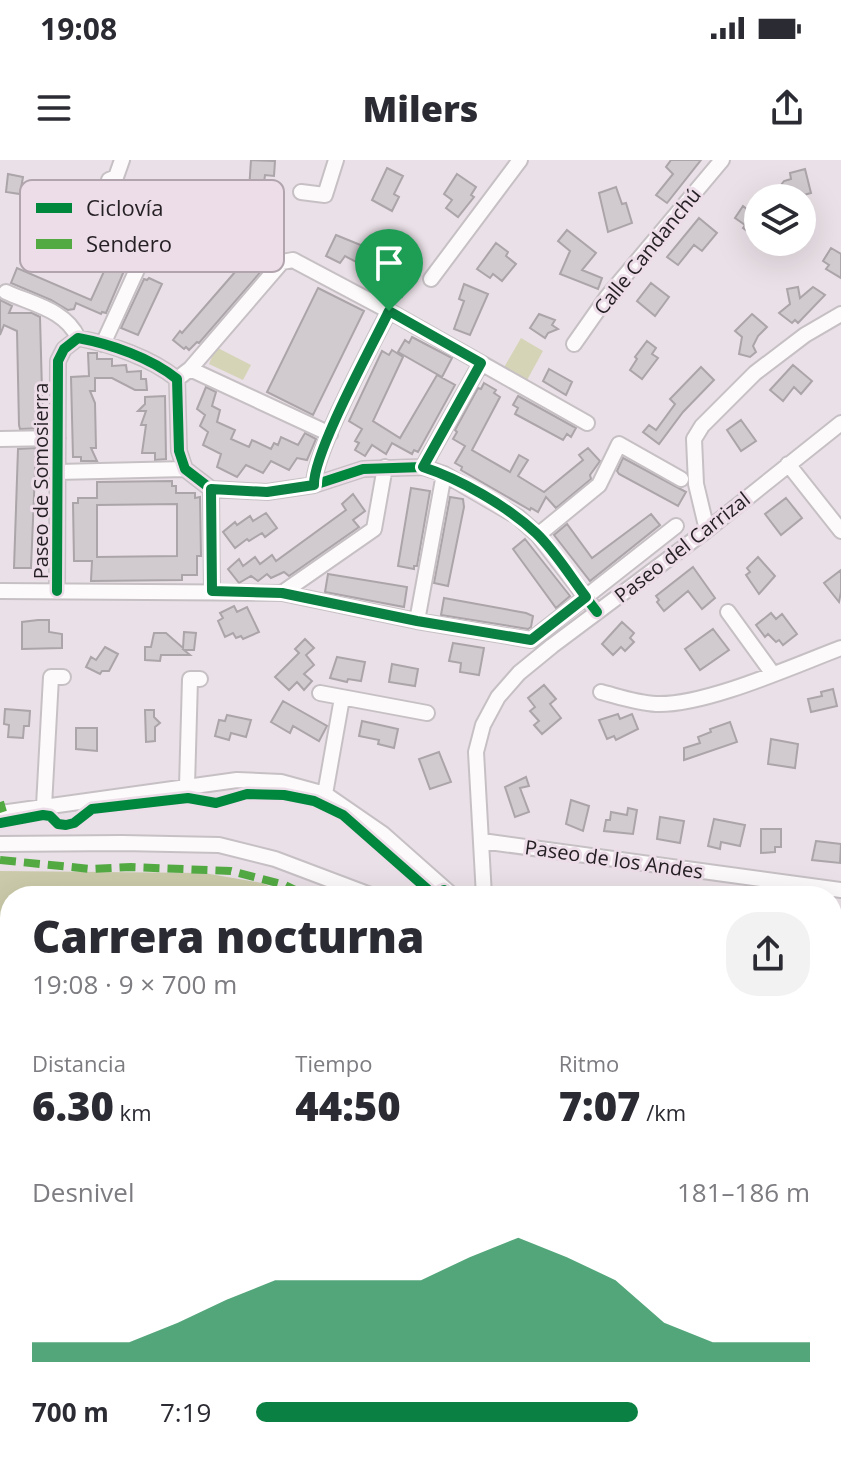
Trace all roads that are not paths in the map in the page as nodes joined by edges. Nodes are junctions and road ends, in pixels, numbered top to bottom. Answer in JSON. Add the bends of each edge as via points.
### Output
{"nodes":[{"id":1,"x":122,"y":160,"type":"edge"},
{"id":2,"x":336,"y":160,"type":"edge"},
{"id":3,"x":520,"y":160,"type":"edge"},
{"id":4,"x":722,"y":160,"type":"edge"},
{"id":5,"x":109,"y":180,"type":"dead end"},
{"id":6,"x":301,"y":192,"type":"dead end"},
{"id":7,"x":284,"y":262,"type":"edge"},
{"id":8,"x":136,"y":272,"type":"edge"},
{"id":9,"x":273,"y":272,"type":"edge"},
{"id":10,"x":431,"y":279,"type":"dead end"},
{"id":11,"x":6,"y":292,"type":"dead end"},
{"id":12,"x":389,"y":311,"type":"junction"},
{"id":13,"x":841,"y":314,"type":"edge"},
{"id":14,"x":78,"y":338,"type":"junction"},
{"id":15,"x":103,"y":344,"type":"junction"},
{"id":16,"x":574,"y":344,"type":"dead end"},
{"id":17,"x":481,"y":363,"type":"junction"},
{"id":18,"x":190,"y":369,"type":"junction"},
{"id":19,"x":177,"y":379,"type":"junction"},
{"id":20,"x":587,"y":423,"type":"dead end"},
{"id":21,"x":841,"y":423,"type":"edge"},
{"id":22,"x":330,"y":434,"type":"junction"},
{"id":23,"x":58,"y":438,"type":"junction"},
{"id":24,"x":0,"y":439,"type":"edge"},
{"id":25,"x":788,"y":464,"type":"junction"},
{"id":26,"x":385,"y":467,"type":"junction"},
{"id":27,"x":423,"y":467,"type":"junction"},
{"id":28,"x":185,"y":469,"type":"junction"},
{"id":29,"x":57,"y":472,"type":"junction"},
{"id":30,"x":444,"y":474,"type":"junction"},
{"id":31,"x":681,"y":479,"type":"dead end"},
{"id":32,"x":314,"y":485,"type":"junction"},
{"id":33,"x":211,"y":489,"type":"junction"},
{"id":34,"x":676,"y":526,"type":"dead end"},
{"id":35,"x":707,"y":530,"type":"junction"},
{"id":36,"x":841,"y":531,"type":"edge"},
{"id":37,"x":538,"y":535,"type":"junction"},
{"id":38,"x":0,"y":591,"type":"edge"},
{"id":39,"x":57,"y":591,"type":"junction"},
{"id":40,"x":212,"y":591,"type":"junction"},
{"id":41,"x":282,"y":593,"type":"junction"},
{"id":42,"x":586,"y":597,"type":"junction"},
{"id":43,"x":597,"y":612,"type":"junction"},
{"id":44,"x":728,"y":612,"type":"dead end"},
{"id":45,"x":417,"y":621,"type":"junction"},
{"id":46,"x":841,"y":648,"type":"edge"},
{"id":47,"x":773,"y":674,"type":"junction"},
{"id":48,"x":63,"y":677,"type":"dead end"},
{"id":49,"x":200,"y":679,"type":"dead end"},
{"id":50,"x":601,"y":692,"type":"dead end"},
{"id":51,"x":320,"y":693,"type":"dead end"},
{"id":52,"x":342,"y":698,"type":"junction"},
{"id":53,"x":427,"y":713,"type":"dead end"},
{"id":54,"x":187,"y":786,"type":"junction"},
{"id":55,"x":325,"y":794,"type":"junction"},
{"id":56,"x":44,"y":806,"type":"junction"},
{"id":57,"x":0,"y":813,"type":"edge"},
{"id":58,"x":482,"y":841,"type":"junction"},
{"id":59,"x":0,"y":844,"type":"edge"},
{"id":60,"x":347,"y":886,"type":"edge"},
{"id":61,"x":442,"y":886,"type":"edge"},
{"id":62,"x":484,"y":886,"type":"edge"},
{"id":63,"x":812,"y":886,"type":"edge"}],
"edges":[{"from":1,"to":5,"type":"street","via":[[116,177]]},
{"from":2,"to":6,"type":"street","via":[[325,195]]},
{"from":3,"to":10,"type":"street"},
{"from":4,"to":16,"type":"street","name":"Calle Candanchú"},
{"from":7,"to":12,"type":"street","via":[[293,260]]},
{"from":8,"to":15,"type":"street"},
{"from":9,"to":18,"type":"street"},
{"from":11,"to":14,"type":"street","via":[[63,317]]},
{"from":12,"to":17,"type":"street"},
{"from":12,"to":22,"type":"street"},
{"from":13,"to":35,"type":"street","via":[[755,373],[702,426],[693,456]]},
{"from":14,"to":15,"type":"street"},
{"from":14,"to":23,"type":"street","name":"Paseo de Somosierra","via":[[58,361]]},
{"from":15,"to":19,"type":"street"},
{"from":17,"to":20,"type":"street"},
{"from":17,"to":27,"type":"street"},
{"from":18,"to":19,"type":"street"},
{"from":18,"to":22,"type":"street"},
{"from":19,"to":28,"type":"street","via":[[179,451]]},
{"from":21,"to":25,"type":"street","name":"Paseo del Carrizal"},
{"from":22,"to":32,"type":"street"},
{"from":23,"to":24,"type":"street"},
{"from":23,"to":29,"type":"street","name":"Paseo de Somosierra"},
{"from":25,"to":35,"type":"street","name":"Paseo del Carrizal"},
{"from":25,"to":36,"type":"street"},
{"from":26,"to":27,"type":"street"},
{"from":26,"to":32,"type":"street"},
{"from":26,"to":41,"type":"street","via":[[374,529]]},
{"from":27,"to":30,"type":"street"},
{"from":28,"to":29,"type":"street"},
{"from":28,"to":33,"type":"street"},
{"from":29,"to":39,"type":"street","name":"Paseo de Somosierra"},
{"from":30,"to":37,"type":"street","via":[[518,517]]},
{"from":30,"to":45,"type":"street"},
{"from":31,"to":37,"type":"street","via":[[619,444],[599,485]]},
{"from":32,"to":33,"type":"street","via":[[267,492]]},
{"from":33,"to":40,"type":"street"},
{"from":34,"to":42,"type":"street"},
{"from":35,"to":43,"type":"street","name":"Paseo del Carrizal"},
{"from":37,"to":42,"type":"street"},
{"from":38,"to":39,"type":"street"},
{"from":39,"to":40,"type":"street"},
{"from":40,"to":41,"type":"street"},
{"from":41,"to":45,"type":"street"},
{"from":42,"to":43,"type":"street"},
{"from":42,"to":45,"type":"street","via":[[531,640]]},
{"from":43,"to":58,"type":"street","name":"Paseo del Carrizal","via":[[519,673],[483,725],[476,752]]},
{"from":44,"to":47,"type":"street"},
{"from":46,"to":47,"type":"street"},
{"from":47,"to":50,"type":"street","via":[[676,703],[638,702]]},
{"from":48,"to":56,"type":"street","via":[[51,677]]},
{"from":49,"to":54,"type":"street","via":[[190,679]]},
{"from":51,"to":52,"type":"street"},
{"from":52,"to":53,"type":"street"},
{"from":52,"to":55,"type":"street"},
{"from":54,"to":55,"type":"street","via":[[281,782]]},
{"from":54,"to":56,"type":"street"},
{"from":55,"to":61,"type":"street","via":[[383,834]]},
{"from":56,"to":57,"type":"street"},
{"from":58,"to":62,"type":"street","name":"Paseo del Carrizal"},
{"from":58,"to":63,"type":"street","name":"Paseo de los Andes"},
{"from":59,"to":60,"type":"street","via":[[219,845]]}]}
